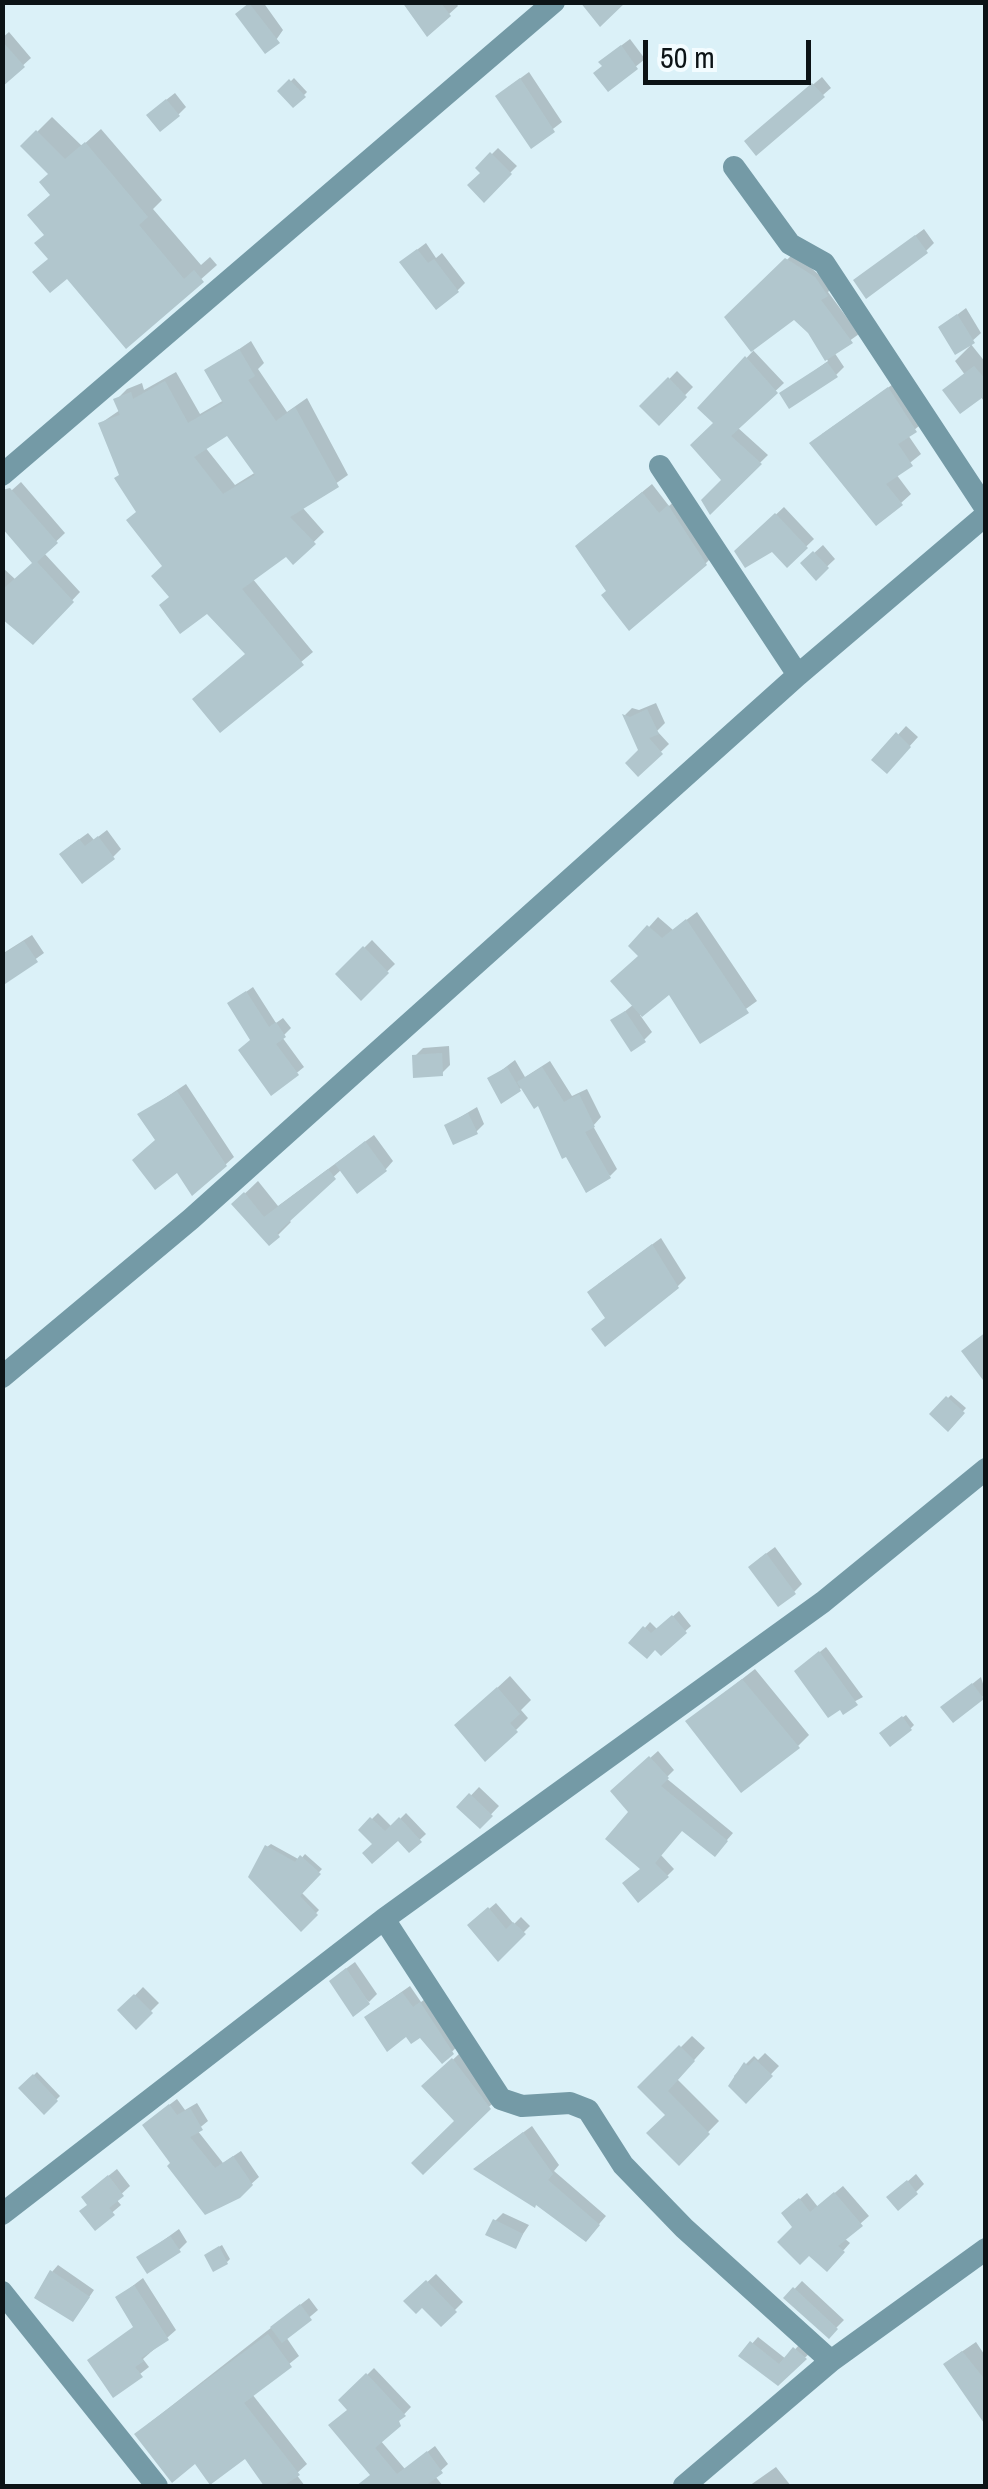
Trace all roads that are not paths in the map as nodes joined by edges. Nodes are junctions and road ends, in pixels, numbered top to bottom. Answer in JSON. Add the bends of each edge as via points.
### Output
{"nodes":[{"id":1,"x":554,"y":2,"type":"edge"},
{"id":2,"x":734,"y":166,"type":"dead end"},
{"id":3,"x":660,"y":466,"type":"dead end"},
{"id":4,"x":2,"y":475,"type":"edge"},
{"id":5,"x":986,"y":512,"type":"edge"},
{"id":6,"x":798,"y":675,"type":"junction"},
{"id":7,"x":2,"y":1377,"type":"edge"},
{"id":8,"x":986,"y":1469,"type":"edge"},
{"id":9,"x":384,"y":1919,"type":"junction"},
{"id":10,"x":2,"y":2214,"type":"edge"},
{"id":11,"x":986,"y":2249,"type":"edge"},
{"id":12,"x":2,"y":2292,"type":"edge"},
{"id":13,"x":831,"y":2361,"type":"junction"},
{"id":14,"x":158,"y":2486,"type":"edge"},
{"id":15,"x":684,"y":2486,"type":"edge"}],
"edges":[{"from":1,"to":4,"type":"street"},
{"from":2,"to":5,"type":"street","via":[[790,244],[824,263]]},
{"from":3,"to":6,"type":"street"},
{"from":5,"to":6,"type":"street"},
{"from":6,"to":7,"type":"street","via":[[250,1167]]},
{"from":8,"to":9,"type":"street","via":[[823,1602]]},
{"from":9,"to":10,"type":"street"},
{"from":9,"to":13,"type":"street","via":[[502,2098],[522,2106],[570,2103],[588,2110],[622,2165]]},
{"from":11,"to":13,"type":"street"},
{"from":12,"to":14,"type":"street"},
{"from":13,"to":15,"type":"street"}]}
